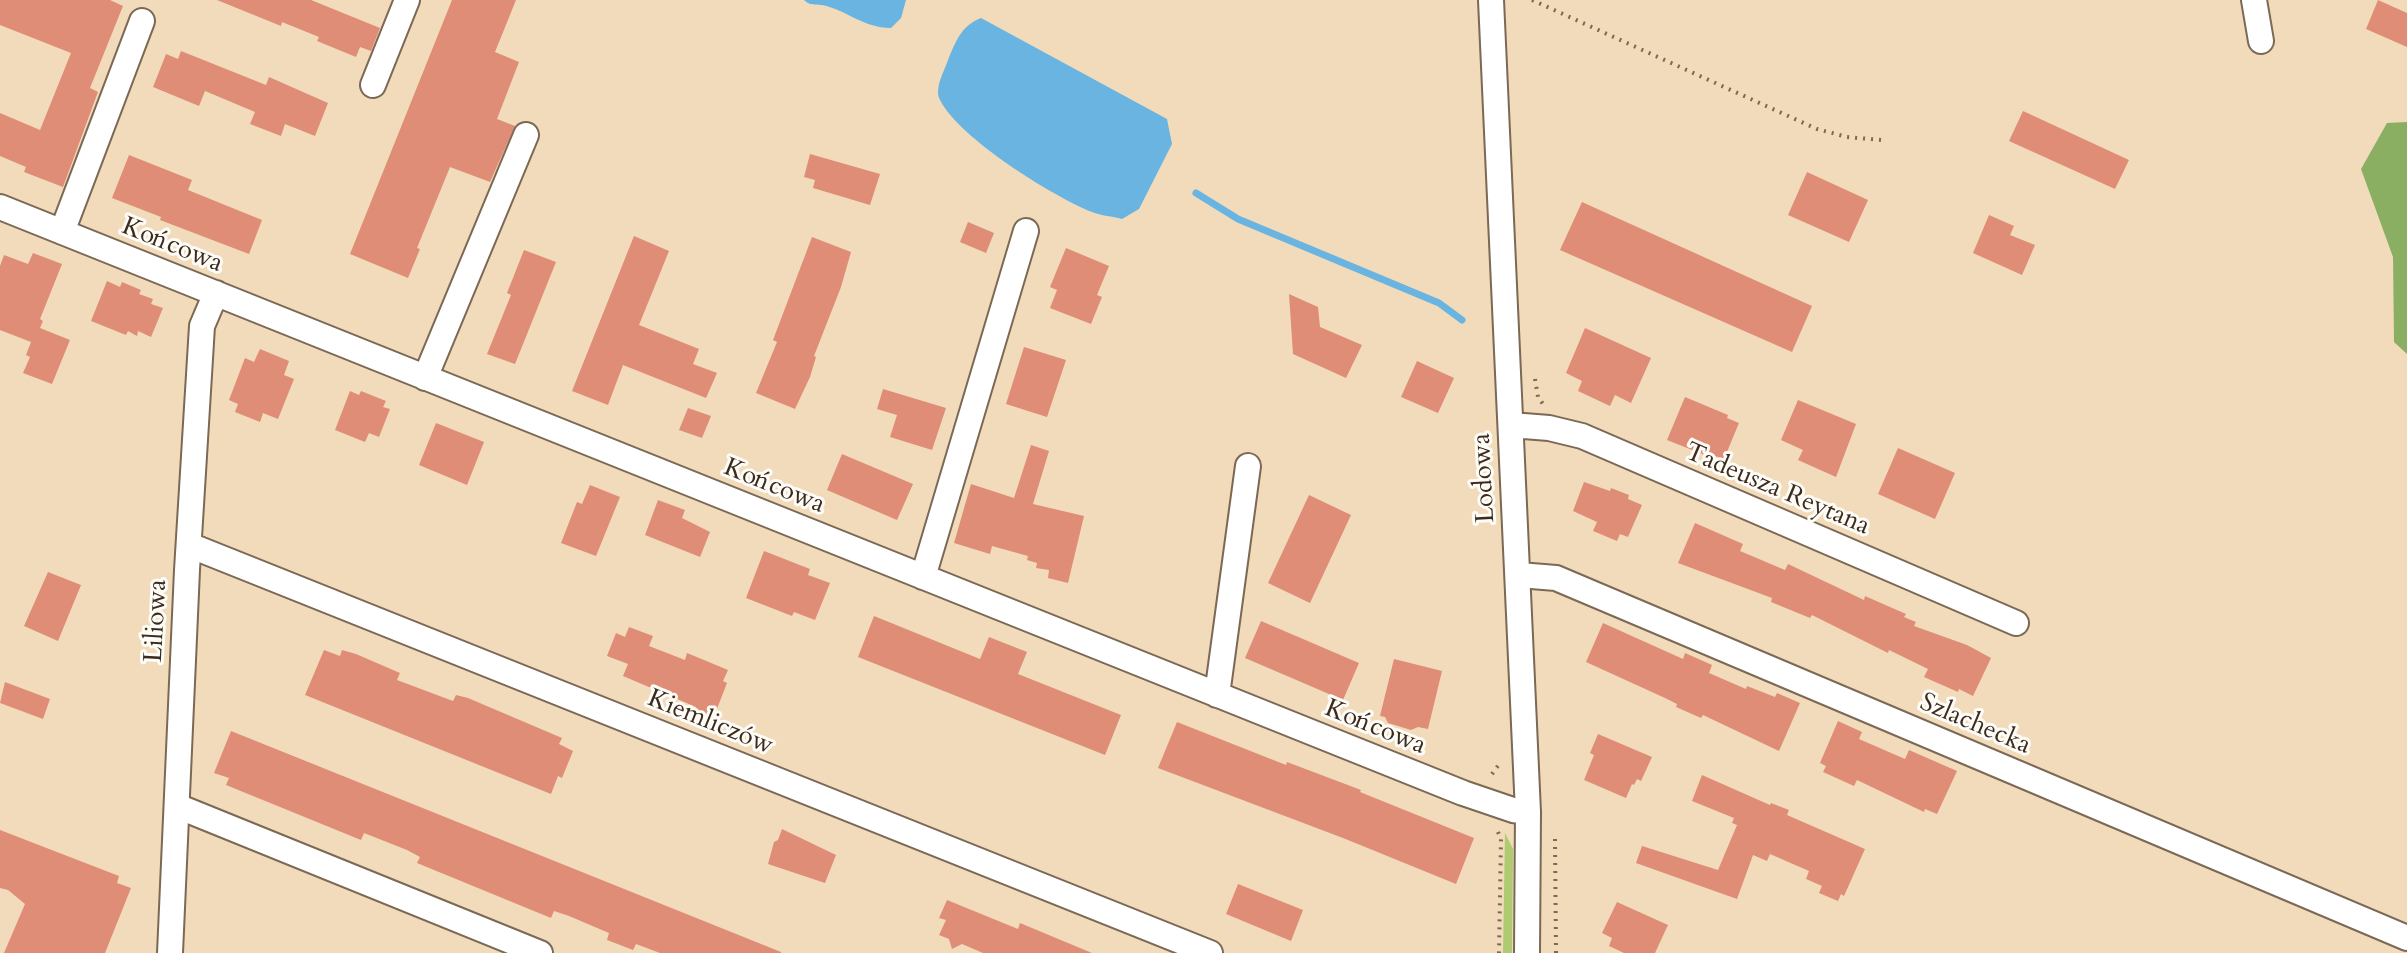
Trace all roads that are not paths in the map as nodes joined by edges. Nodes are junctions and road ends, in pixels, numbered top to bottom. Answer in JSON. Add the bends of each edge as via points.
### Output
{"nodes":[{"id":1,"x":407,"y":0,"type":"edge"},
{"id":2,"x":1491,"y":0,"type":"edge"},
{"id":3,"x":2254,"y":0,"type":"edge"},
{"id":4,"x":142,"y":21,"type":"dead end"},
{"id":5,"x":2261,"y":41,"type":"dead end"},
{"id":6,"x":373,"y":85,"type":"dead end"},
{"id":7,"x":526,"y":135,"type":"dead end"},
{"id":8,"x":0,"y":207,"type":"edge"},
{"id":9,"x":1026,"y":231,"type":"dead end"},
{"id":10,"x":62,"y":232,"type":"junction"},
{"id":11,"x":216,"y":293,"type":"junction"},
{"id":12,"x":425,"y":378,"type":"junction"},
{"id":13,"x":1511,"y":425,"type":"junction"},
{"id":14,"x":1248,"y":466,"type":"dead end"},
{"id":15,"x":189,"y":545,"type":"junction"},
{"id":16,"x":1519,"y":575,"type":"junction"},
{"id":17,"x":923,"y":577,"type":"junction"},
{"id":18,"x":2016,"y":623,"type":"dead end"},
{"id":19,"x":1217,"y":695,"type":"junction"},
{"id":20,"x":177,"y":806,"type":"junction"},
{"id":21,"x":1528,"y":812,"type":"junction"},
{"id":22,"x":2407,"y":938,"type":"edge"},
{"id":23,"x":170,"y":953,"type":"edge"},
{"id":24,"x":540,"y":953,"type":"edge"},
{"id":25,"x":1210,"y":953,"type":"edge"},
{"id":26,"x":1527,"y":953,"type":"edge"}],
"edges":[{"from":1,"to":6,"type":"street"},
{"from":2,"to":13,"type":"street","name":"Lodowa"},
{"from":3,"to":5,"type":"street"},
{"from":4,"to":10,"type":"street"},
{"from":7,"to":12,"type":"street"},
{"from":8,"to":10,"type":"street","name":"Końcowa"},
{"from":9,"to":17,"type":"street"},
{"from":10,"to":11,"type":"street","name":"Końcowa"},
{"from":11,"to":12,"type":"street","name":"Końcowa"},
{"from":11,"to":15,"type":"street","name":"Liliowa","via":[[202,326]]},
{"from":12,"to":17,"type":"street","name":"Końcowa"},
{"from":13,"to":16,"type":"street","name":"Lodowa"},
{"from":13,"to":18,"type":"street","name":"Tadeusza Reytana","via":[[1582,436]]},
{"from":14,"to":19,"type":"street"},
{"from":15,"to":20,"type":"street","name":"Liliowa"},
{"from":15,"to":25,"type":"street","name":"Kiemliczów"},
{"from":16,"to":21,"type":"street","name":"Lodowa"},
{"from":16,"to":22,"type":"street","name":"Szlachecka","via":[[1556,578]]},
{"from":17,"to":19,"type":"street","name":"Końcowa"},
{"from":19,"to":21,"type":"street","name":"Końcowa","via":[[1463,793]]},
{"from":20,"to":23,"type":"street","name":"Liliowa"},
{"from":20,"to":24,"type":"street"},
{"from":21,"to":26,"type":"street","name":"Lodowa"}]}
